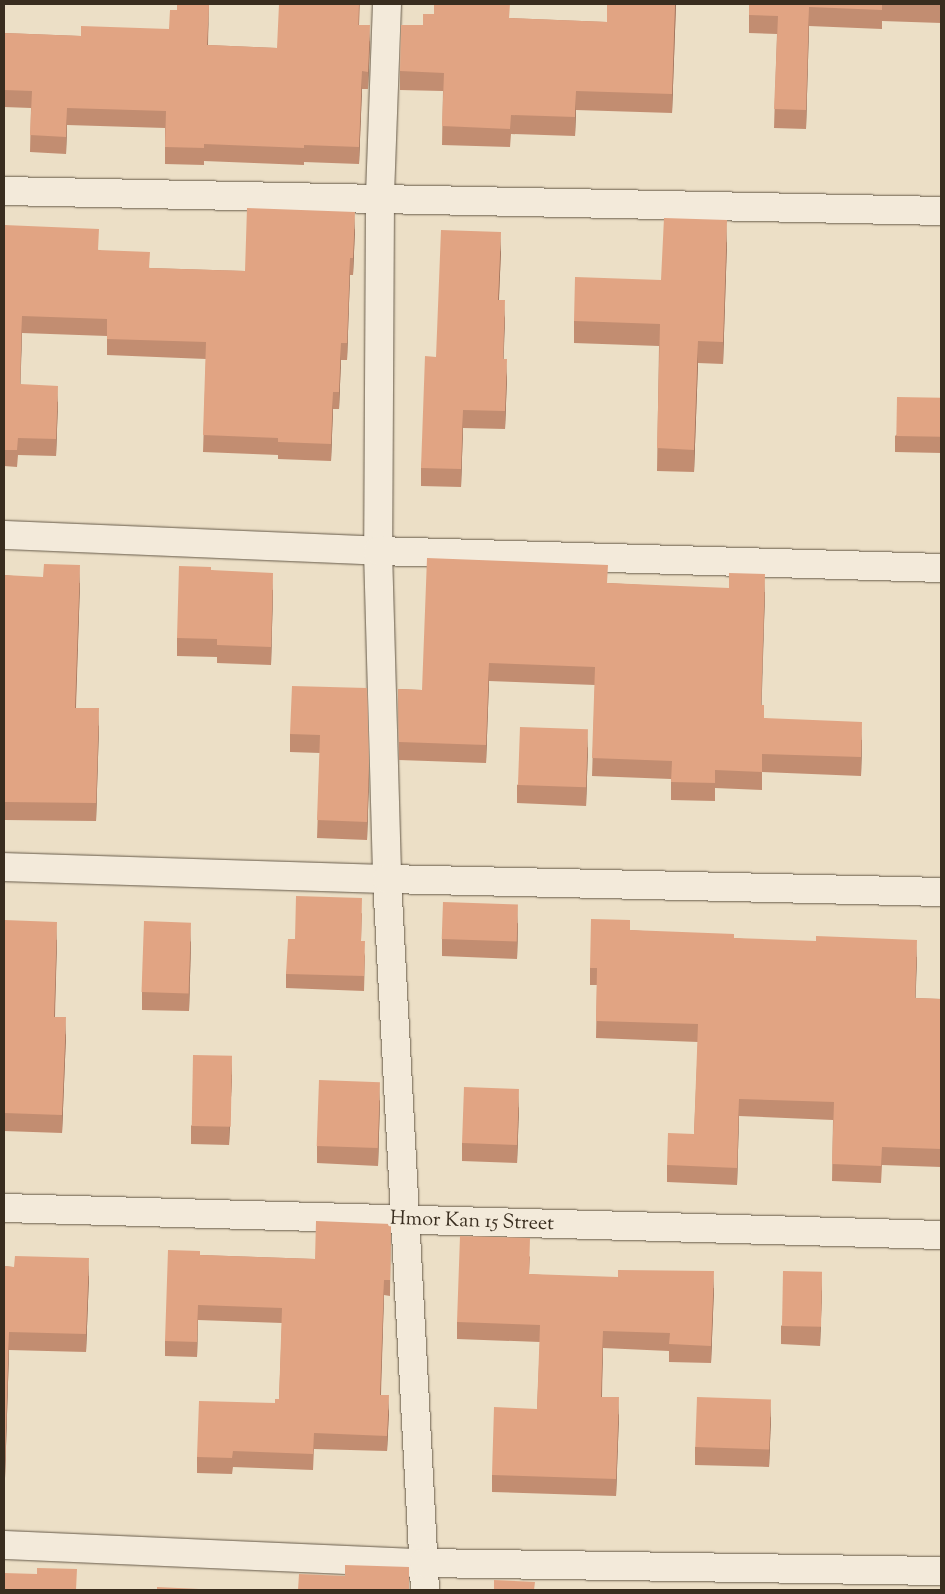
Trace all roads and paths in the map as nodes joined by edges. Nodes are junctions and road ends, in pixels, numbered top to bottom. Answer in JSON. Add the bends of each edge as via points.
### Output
{"nodes":[{"id":1,"x":387,"y":4,"type":"edge"},
{"id":2,"x":4,"y":191,"type":"edge"},
{"id":3,"x":380,"y":199,"type":"junction"},
{"id":4,"x":941,"y":211,"type":"edge"},
{"id":5,"x":4,"y":535,"type":"edge"},
{"id":6,"x":378,"y":551,"type":"junction"},
{"id":7,"x":941,"y":568,"type":"edge"},
{"id":8,"x":4,"y":867,"type":"edge"},
{"id":9,"x":387,"y":879,"type":"junction"},
{"id":10,"x":941,"y":892,"type":"edge"},
{"id":11,"x":4,"y":1208,"type":"edge"},
{"id":12,"x":404,"y":1221,"type":"junction"},
{"id":13,"x":941,"y":1235,"type":"edge"},
{"id":14,"x":4,"y":1545,"type":"edge"},
{"id":15,"x":424,"y":1563,"type":"junction"},
{"id":16,"x":941,"y":1571,"type":"edge"},
{"id":17,"x":426,"y":1590,"type":"edge"}],
"edges":[{"from":1,"to":3,"type":"street"},
{"from":2,"to":3,"type":"street"},
{"from":3,"to":4,"type":"street"},
{"from":3,"to":6,"type":"street"},
{"from":5,"to":6,"type":"street"},
{"from":6,"to":7,"type":"street"},
{"from":6,"to":9,"type":"street"},
{"from":8,"to":9,"type":"street"},
{"from":9,"to":10,"type":"street"},
{"from":9,"to":12,"type":"street"},
{"from":11,"to":12,"type":"street","name":"Hmor Kan 15 Street"},
{"from":12,"to":13,"type":"street","name":"Hmor Kan 15 Street"},
{"from":12,"to":15,"type":"street"},
{"from":14,"to":15,"type":"street"},
{"from":15,"to":16,"type":"street"},
{"from":15,"to":17,"type":"street"}]}
